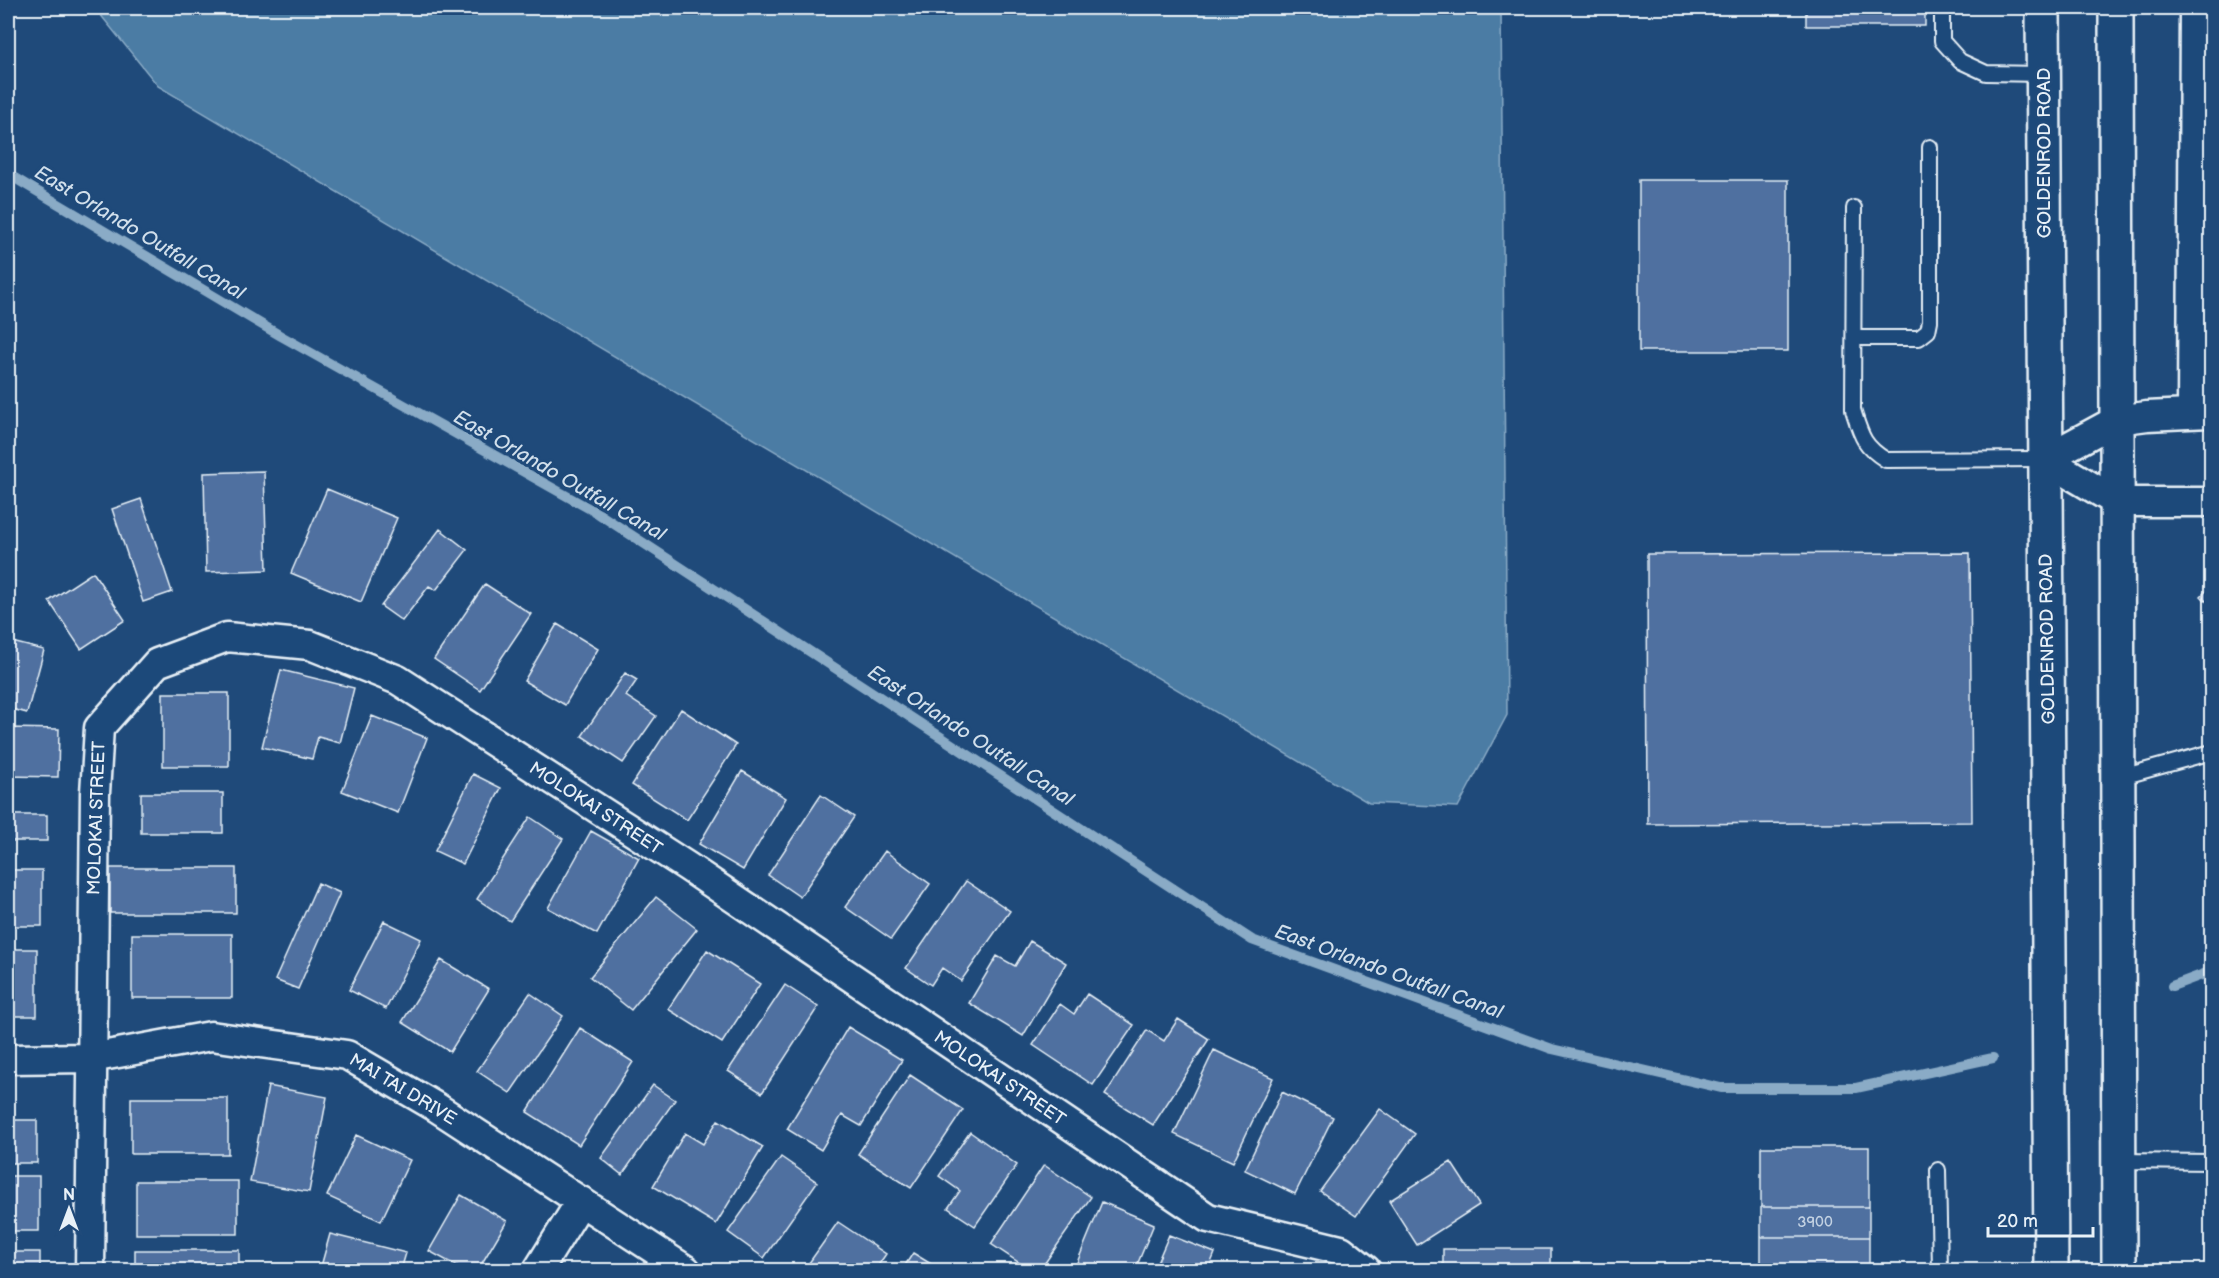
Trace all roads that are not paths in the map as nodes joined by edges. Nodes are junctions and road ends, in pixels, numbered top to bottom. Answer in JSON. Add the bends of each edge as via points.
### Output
{"nodes":[{"id":1,"x":1942,"y":8,"type":"edge"},
{"id":2,"x":2043,"y":8,"type":"edge"},
{"id":3,"x":2116,"y":8,"type":"edge"},
{"id":4,"x":2194,"y":8,"type":"edge"},
{"id":5,"x":2044,"y":74,"type":"junction"},
{"id":6,"x":1930,"y":147,"type":"dead end"},
{"id":7,"x":1854,"y":208,"type":"dead end"},
{"id":8,"x":1854,"y":338,"type":"junction"},
{"id":9,"x":2202,"y":413,"type":"edge"},
{"id":10,"x":2117,"y":420,"type":"junction"},
{"id":11,"x":2045,"y":459,"type":"junction"},
{"id":12,"x":2211,"y":501,"type":"edge"},
{"id":13,"x":2117,"y":502,"type":"junction"},
{"id":14,"x":2211,"y":752,"type":"edge"},
{"id":15,"x":2118,"y":778,"type":"junction"},
{"id":16,"x":91,"y":1058,"type":"junction"},
{"id":17,"x":8,"y":1059,"type":"edge"},
{"id":18,"x":2119,"y":1161,"type":"junction"},
{"id":19,"x":2211,"y":1162,"type":"edge"},
{"id":20,"x":1938,"y":1170,"type":"dead end"},
{"id":21,"x":581,"y":1201,"type":"junction"},
{"id":22,"x":2051,"y":1229,"type":"junction"},
{"id":23,"x":90,"y":1270,"type":"edge"},
{"id":24,"x":538,"y":1270,"type":"edge"},
{"id":25,"x":686,"y":1270,"type":"edge"},
{"id":26,"x":1366,"y":1270,"type":"edge"},
{"id":27,"x":1940,"y":1270,"type":"edge"},
{"id":28,"x":2051,"y":1270,"type":"edge"},
{"id":29,"x":2070,"y":1270,"type":"edge"},
{"id":30,"x":2119,"y":1270,"type":"edge"}],
"edges":[{"from":1,"to":5,"type":"lane","via":[[1942,41],[1960,61],[1986,73]]},
{"from":2,"to":5,"type":"main road","name":"GOLDENROD ROAD"},
{"from":3,"to":10,"type":"main road"},
{"from":4,"to":9,"type":"street"},
{"from":5,"to":11,"type":"main road","name":"GOLDENROD ROAD"},
{"from":6,"to":8,"type":"lane","via":[[1928,331],[1919,338]]},
{"from":7,"to":8,"type":"lane"},
{"from":8,"to":11,"type":"lane","via":[[1853,410],[1871,451],[1886,460]]},
{"from":9,"to":10,"type":"street"},
{"from":10,"to":11,"type":"street"},
{"from":10,"to":13,"type":"main road"},
{"from":11,"to":13,"type":"street"},
{"from":11,"to":22,"type":"main road","name":"GOLDENROD ROAD"},
{"from":12,"to":13,"type":"street"},
{"from":13,"to":15,"type":"main road"},
{"from":14,"to":15,"type":"lane"},
{"from":15,"to":18,"type":"main road"},
{"from":16,"to":17,"type":"street","name":"MAI TAI DRIVE"},
{"from":16,"to":21,"type":"street","name":"MAI TAI DRIVE","via":[[211,1036],[347,1055]]},
{"from":16,"to":23,"type":"street","name":"MOLOKAI STREET"},
{"from":16,"to":26,"type":"street","name":"MOLOKAI STREET","via":[[99,728],[157,663],[227,636],[310,645],[398,680],[688,867],[1208,1218],[1341,1250]]},
{"from":18,"to":19,"type":"lane"},
{"from":18,"to":30,"type":"main road"},
{"from":20,"to":27,"type":"lane"},
{"from":21,"to":24,"type":"street"},
{"from":21,"to":25,"type":"street","name":"MAI TAI DRIVE"},
{"from":22,"to":28,"type":"main road","name":"GOLDENROD ROAD"},
{"from":22,"to":29,"type":"main road","via":[[2068,1242]]}]}
